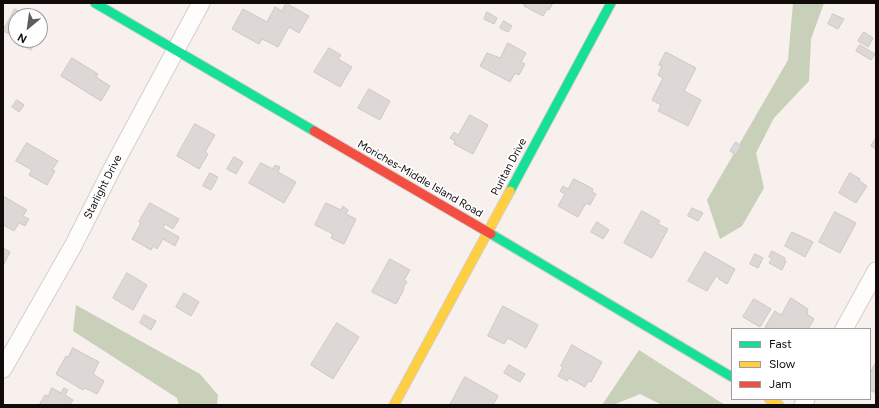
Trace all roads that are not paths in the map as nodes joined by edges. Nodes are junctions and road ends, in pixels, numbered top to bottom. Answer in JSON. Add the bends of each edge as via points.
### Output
{"nodes":[{"id":1,"x":95,"y":3,"type":"edge"},
{"id":2,"x":201,"y":3,"type":"edge"},
{"id":3,"x":611,"y":3,"type":"edge"},
{"id":4,"x":176,"y":50,"type":"junction"},
{"id":5,"x":488,"y":232,"type":"junction"},
{"id":6,"x":876,"y":271,"type":"edge"},
{"id":7,"x":845,"y":328,"type":"edge"},
{"id":8,"x":3,"y":369,"type":"edge"},
{"id":9,"x":731,"y":376,"type":"edge"},
{"id":10,"x":394,"y":405,"type":"edge"}],
"edges":[{"from":1,"to":4,"type":"main road","name":"Moriches-Middle Island Road"},
{"from":2,"to":4,"type":"street","name":"Starlight Drive"},
{"from":3,"to":5,"type":"main road","name":"Puritan Drive"},
{"from":4,"to":5,"type":"main road","name":"Moriches-Middle Island Road"},
{"from":4,"to":8,"type":"street","name":"Starlight Drive","via":[[73,246]]},
{"from":5,"to":9,"type":"main road","name":"Moriches-Middle Island Road"},
{"from":5,"to":10,"type":"main road","name":"Puritan Drive"},
{"from":6,"to":7,"type":"street"}]}
